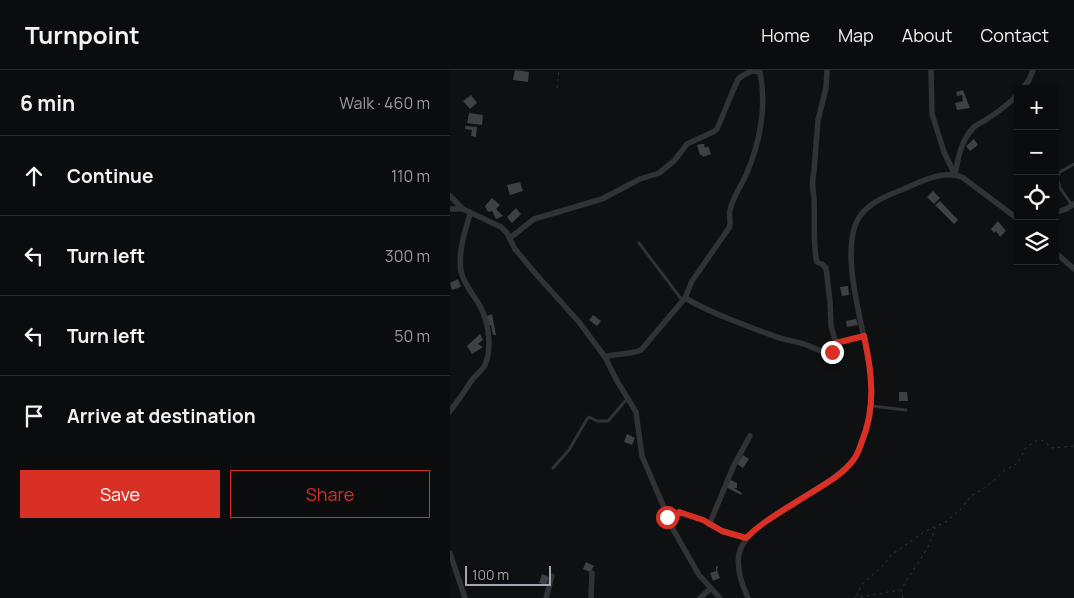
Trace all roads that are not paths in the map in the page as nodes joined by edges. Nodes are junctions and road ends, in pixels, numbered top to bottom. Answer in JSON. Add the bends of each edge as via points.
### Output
{"nodes":[{"id":1,"x":827,"y":70,"type":"edge"},
{"id":2,"x":930,"y":70,"type":"edge"},
{"id":3,"x":1032,"y":70,"type":"edge"},
{"id":4,"x":1025,"y":85,"type":"edge"},
{"id":5,"x":1014,"y":99,"type":"edge"},
{"id":6,"x":1074,"y":164,"type":"edge"},
{"id":7,"x":955,"y":175,"type":"junction"},
{"id":8,"x":450,"y":196,"type":"edge"},
{"id":9,"x":1073,"y":206,"type":"edge"},
{"id":10,"x":450,"y":209,"type":"edge"},
{"id":11,"x":463,"y":209,"type":"junction"},
{"id":12,"x":1059,"y":211,"type":"edge"},
{"id":13,"x":470,"y":214,"type":"junction"},
{"id":14,"x":1014,"y":216,"type":"edge"},
{"id":15,"x":510,"y":238,"type":"junction"},
{"id":16,"x":639,"y":243,"type":"dead end"},
{"id":17,"x":1059,"y":256,"type":"edge"},
{"id":18,"x":1074,"y":269,"type":"edge"},
{"id":19,"x":684,"y":299,"type":"junction"},
{"id":20,"x":864,"y":336,"type":"junction"},
{"id":21,"x":836,"y":343,"type":"junction"},
{"id":22,"x":605,"y":356,"type":"junction"},
{"id":23,"x":628,"y":398,"type":"junction"},
{"id":24,"x":871,"y":405,"type":"junction"},
{"id":25,"x":906,"y":410,"type":"dead end"},
{"id":26,"x":450,"y":411,"type":"edge"},
{"id":27,"x":750,"y":436,"type":"dead end"},
{"id":28,"x":553,"y":468,"type":"dead end"},
{"id":29,"x":670,"y":522,"type":"junction"},
{"id":30,"x":708,"y":525,"type":"junction"},
{"id":31,"x":746,"y":538,"type":"junction"},
{"id":32,"x":450,"y":553,"type":"edge"},
{"id":33,"x":592,"y":573,"type":"dead end"},
{"id":34,"x":552,"y":576,"type":"dead end"},
{"id":35,"x":710,"y":589,"type":"junction"},
{"id":36,"x":465,"y":598,"type":"edge"},
{"id":37,"x":546,"y":598,"type":"edge"},
{"id":38,"x":591,"y":598,"type":"edge"},
{"id":39,"x":700,"y":598,"type":"edge"},
{"id":40,"x":720,"y":598,"type":"edge"},
{"id":41,"x":748,"y":598,"type":"edge"}],
"edges":[{"from":1,"to":21,"type":"street","via":[[811,181],[815,250],[817,262],[826,268],[831,326]]},
{"from":2,"to":7,"type":"street","via":[[932,114]]},
{"from":3,"to":4,"type":"street"},
{"from":5,"to":7,"type":"street","via":[[975,126],[966,137]]},
{"from":6,"to":9,"type":"lane","via":[[1057,176],[1060,188]]},
{"from":7,"to":14,"type":"street"},
{"from":7,"to":20,"type":"street","via":[[926,179],[871,205],[859,217],[853,230],[851,262]]},
{"from":8,"to":11,"type":"street"},
{"from":9,"to":12,"type":"street"},
{"from":10,"to":11,"type":"street"},
{"from":11,"to":13,"type":"street"},
{"from":13,"to":15,"type":"street","via":[[500,227]]},
{"from":13,"to":26,"type":"street","via":[[461,254],[461,271],[482,311],[489,337],[487,358],[462,399]]},
{"from":15,"to":19,"type":"street","via":[[534,219],[602,199],[659,173],[687,144],[717,129],[739,78],[751,71],[760,72],[763,86],[761,117],[754,157],[729,212],[732,222],[692,281]]},
{"from":15,"to":22,"type":"street","via":[[515,249],[580,322]]},
{"from":16,"to":19,"type":"lane"},
{"from":17,"to":18,"type":"street"},
{"from":19,"to":21,"type":"street","via":[[746,327],[825,353],[830,354]]},
{"from":19,"to":22,"type":"street","via":[[641,350]]},
{"from":20,"to":21,"type":"street"},
{"from":20,"to":24,"type":"street","via":[[870,370]]},
{"from":22,"to":23,"type":"street"},
{"from":23,"to":28,"type":"lane","via":[[608,421],[589,417],[569,450]]},
{"from":23,"to":29,"type":"street","via":[[636,412],[642,456]]},
{"from":24,"to":25,"type":"lane"},
{"from":24,"to":31,"type":"street","via":[[858,452],[840,474],[759,526]]},
{"from":27,"to":30,"type":"street"},
{"from":29,"to":30,"type":"street","via":[[679,512],[703,520]]},
{"from":29,"to":35,"type":"street"},
{"from":30,"to":31,"type":"street"},
{"from":31,"to":41,"type":"street","via":[[738,556],[738,565]]},
{"from":32,"to":36,"type":"street"},
{"from":33,"to":38,"type":"street"},
{"from":34,"to":37,"type":"street"},
{"from":35,"to":39,"type":"street"},
{"from":35,"to":40,"type":"street"}]}
